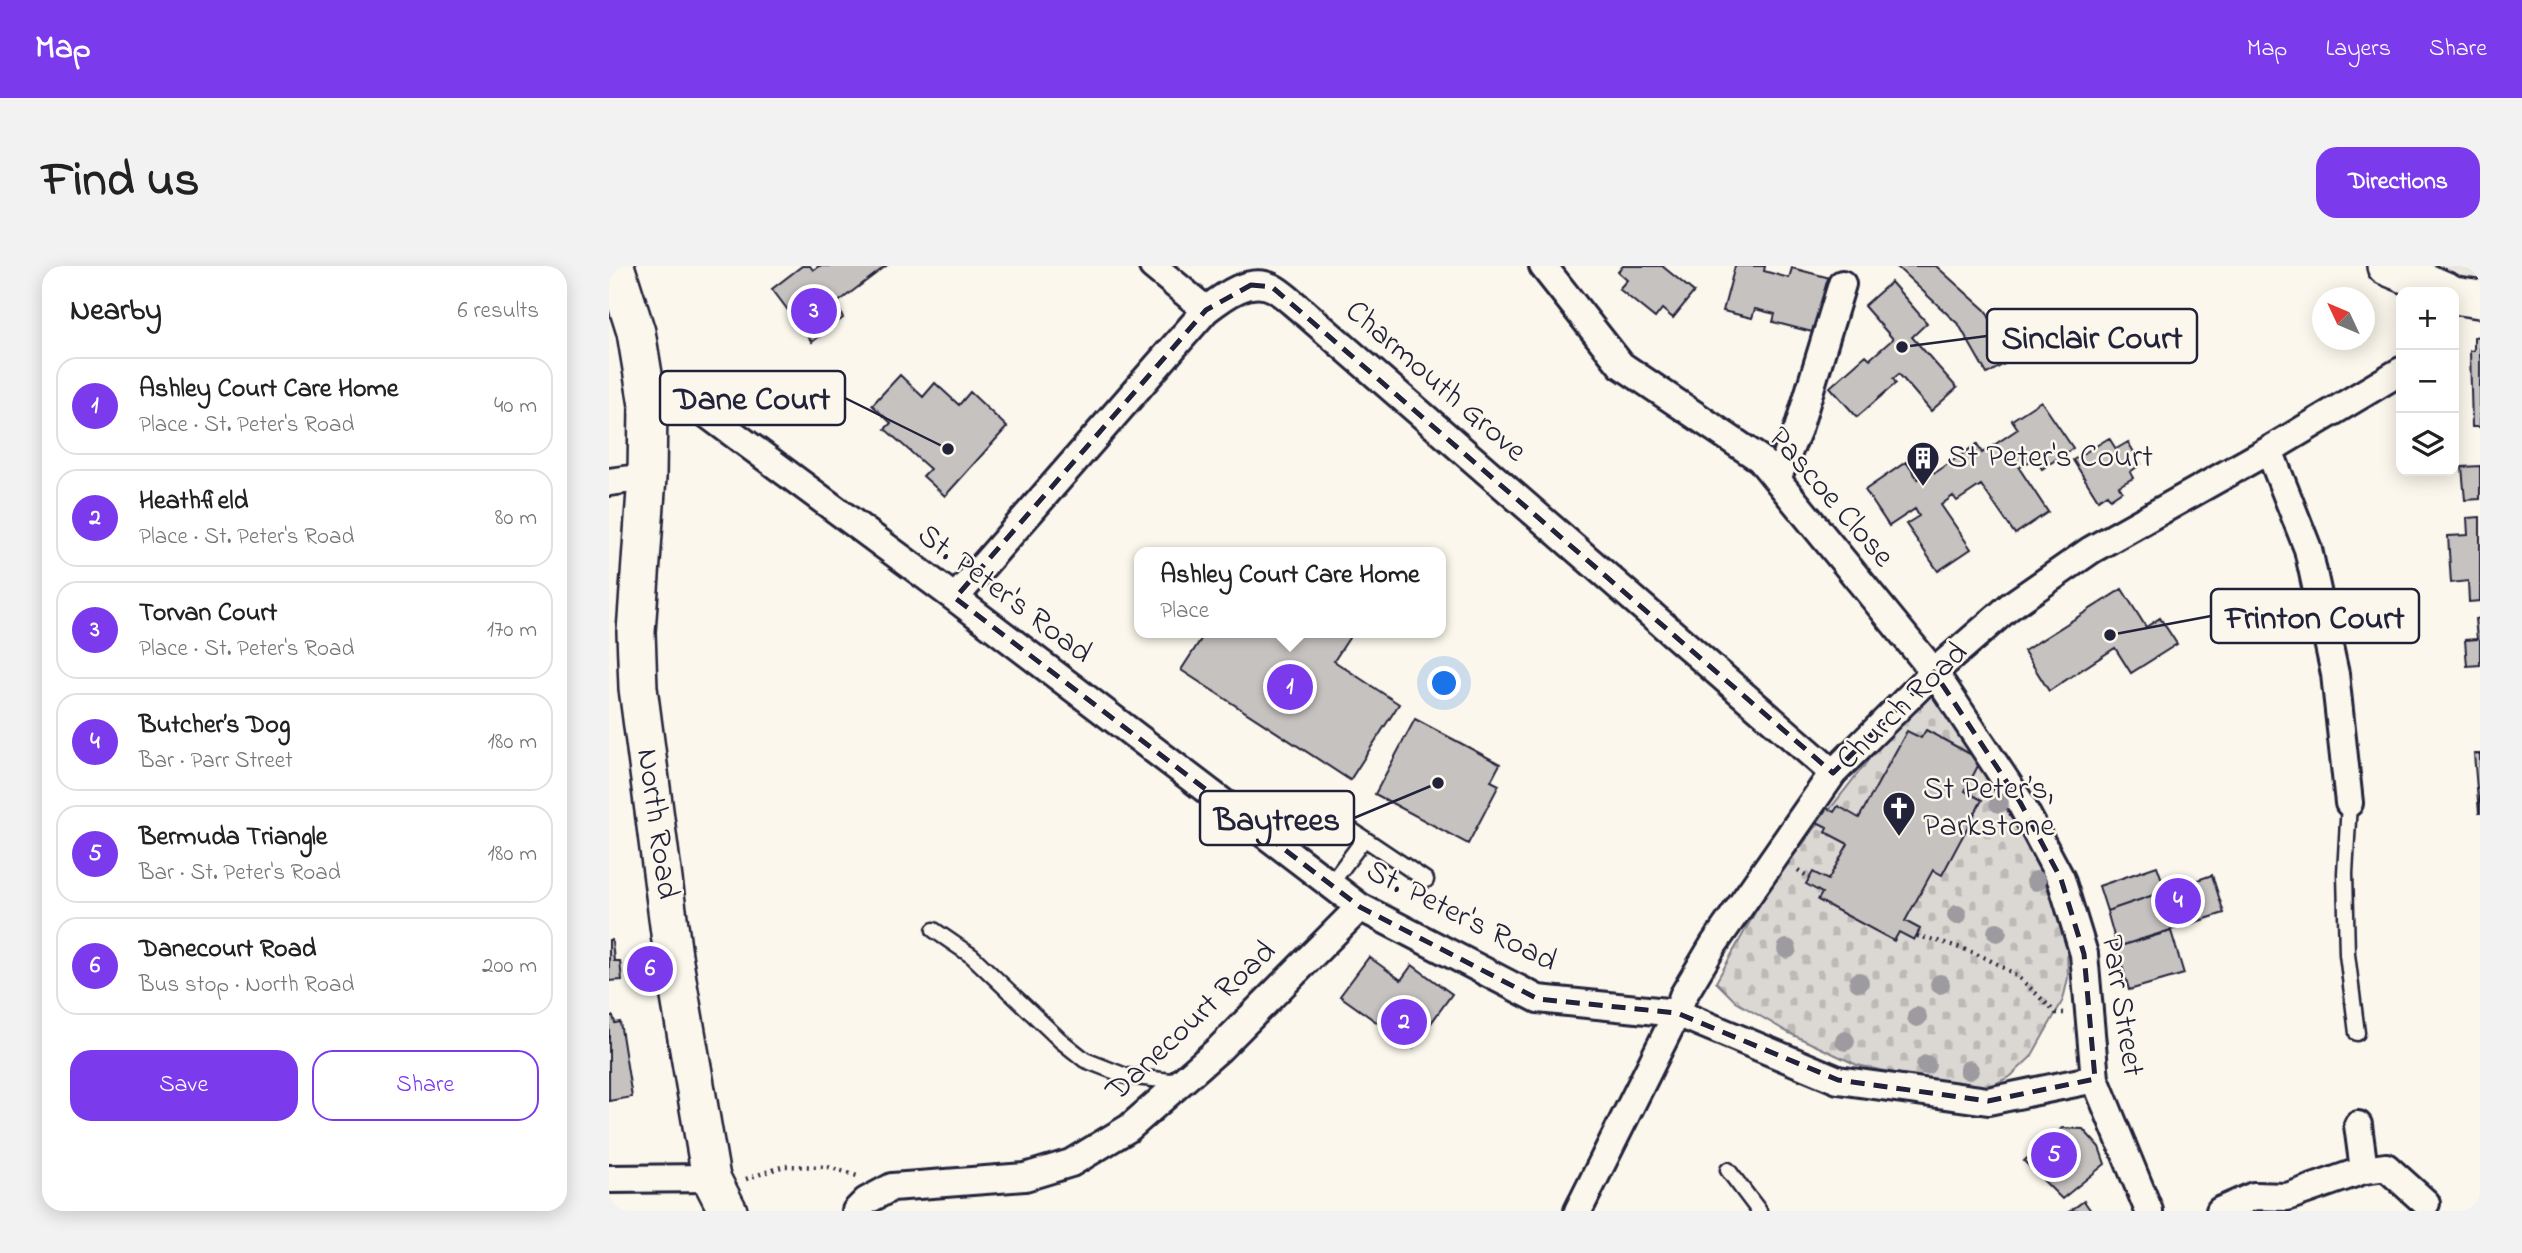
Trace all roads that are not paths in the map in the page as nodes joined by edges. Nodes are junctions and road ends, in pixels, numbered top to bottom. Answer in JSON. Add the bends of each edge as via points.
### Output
{"nodes":[{"id":1,"x":615,"y":266,"type":"edge"},
{"id":2,"x":1153,"y":266,"type":"edge"},
{"id":3,"x":1543,"y":266,"type":"edge"},
{"id":4,"x":2386,"y":266,"type":"edge"},
{"id":5,"x":1842,"y":284,"type":"dead end"},
{"id":6,"x":2434,"y":287,"type":"edge"},
{"id":7,"x":1206,"y":310,"type":"junction"},
{"id":8,"x":2396,"y":374,"type":"edge"},
{"id":9,"x":648,"y":405,"type":"junction"},
{"id":10,"x":2269,"y":450,"type":"junction"},
{"id":11,"x":647,"y":477,"type":"junction"},
{"id":12,"x":1777,"y":480,"type":"junction"},
{"id":13,"x":609,"y":482,"type":"edge"},
{"id":14,"x":955,"y":598,"type":"junction"},
{"id":15,"x":1934,"y":672,"type":"junction"},
{"id":16,"x":1833,"y":774,"type":"junction"},
{"id":17,"x":2349,"y":803,"type":"joint"},
{"id":18,"x":1350,"y":829,"type":"dead end"},
{"id":19,"x":1364,"y":839,"type":"junction"},
{"id":20,"x":1426,"y":880,"type":"dead end"},
{"id":21,"x":1330,"y":885,"type":"junction"},
{"id":22,"x":1360,"y":907,"type":"junction"},
{"id":23,"x":934,"y":930,"type":"dead end"},
{"id":24,"x":1677,"y":1013,"type":"junction"},
{"id":25,"x":2357,"y":1033,"type":"dead end"},
{"id":26,"x":2095,"y":1079,"type":"junction"},
{"id":27,"x":1181,"y":1082,"type":"junction"},
{"id":28,"x":2358,"y":1125,"type":"dead end"},
{"id":29,"x":1728,"y":1170,"type":"dead end"},
{"id":30,"x":2364,"y":1170,"type":"junction"},
{"id":31,"x":711,"y":1178,"type":"junction"},
{"id":32,"x":609,"y":1179,"type":"edge"},
{"id":33,"x":2426,"y":1203,"type":"dead end"},
{"id":34,"x":729,"y":1211,"type":"edge"},
{"id":35,"x":856,"y":1211,"type":"edge"},
{"id":36,"x":1578,"y":1211,"type":"edge"},
{"id":37,"x":1759,"y":1211,"type":"edge"},
{"id":38,"x":2149,"y":1211,"type":"edge"},
{"id":39,"x":2220,"y":1211,"type":"edge"}],
"edges":[{"from":1,"to":9,"type":"street","name":"North Road","via":[[636,332]]},
{"from":2,"to":7,"type":"street"},
{"from":3,"to":12,"type":"street","name":"Pascoe Close","via":[[1621,365],[1760,458]]},
{"from":4,"to":6,"type":"street"},
{"from":5,"to":12,"type":"street","via":[[1798,429]]},
{"from":7,"to":14,"type":"street","name":"Charmouth Grove"},
{"from":7,"to":16,"type":"street","name":"Charmouth Grove","via":[[1227,294],[1251,285],[1272,287]]},
{"from":8,"to":10,"type":"street","name":"Church Road"},
{"from":9,"to":11,"type":"street","name":"North Road"},
{"from":9,"to":14,"type":"street","name":"St. Peter's Road","via":[[700,409]]},
{"from":10,"to":15,"type":"street","name":"Church Road","via":[[2091,551],[2009,607]]},
{"from":10,"to":17,"type":"street","via":[[2308,549],[2335,674]]},
{"from":11,"to":13,"type":"street"},
{"from":11,"to":31,"type":"street","name":"North Road","via":[[636,632],[638,688],[673,956]]},
{"from":12,"to":15,"type":"street","name":"Pascoe Close"},
{"from":14,"to":21,"type":"street","name":"St. Peter's Road"},
{"from":15,"to":16,"type":"street","name":"Church Road"},
{"from":15,"to":26,"type":"street","name":"Parr Street","via":[[2020,802],[2061,879],[2084,954]]},
{"from":16,"to":24,"type":"street","name":"Church Road","via":[[1714,944]]},
{"from":17,"to":25,"type":"lane","via":[[2347,954]]},
{"from":18,"to":19,"type":"lane"},
{"from":19,"to":20,"type":"lane"},
{"from":19,"to":21,"type":"lane"},
{"from":21,"to":22,"type":"street","name":"St. Peter's Road"},
{"from":22,"to":24,"type":"street","name":"St. Peter's Road","via":[[1538,999]]},
{"from":22,"to":27,"type":"street","name":"Danecourt Road"},
{"from":23,"to":27,"type":"lane","via":[[972,956],[1085,1060],[1126,1076]]},
{"from":24,"to":26,"type":"street","name":"St. Peter's Road","via":[[1838,1080],[1988,1101]]},
{"from":24,"to":36,"type":"street","name":"Church Road"},
{"from":26,"to":38,"type":"street","name":"Parr Street"},
{"from":27,"to":35,"type":"street","name":"Danecourt Road","via":[[1129,1128],[1071,1163],[1025,1177],[892,1187]]},
{"from":28,"to":30,"type":"street"},
{"from":29,"to":37,"type":"lane"},
{"from":30,"to":33,"type":"street","via":[[2386,1167]]},
{"from":30,"to":39,"type":"street","via":[[2287,1197],[2254,1196]]},
{"from":31,"to":32,"type":"street"},
{"from":31,"to":34,"type":"street","name":"North Road"}]}
